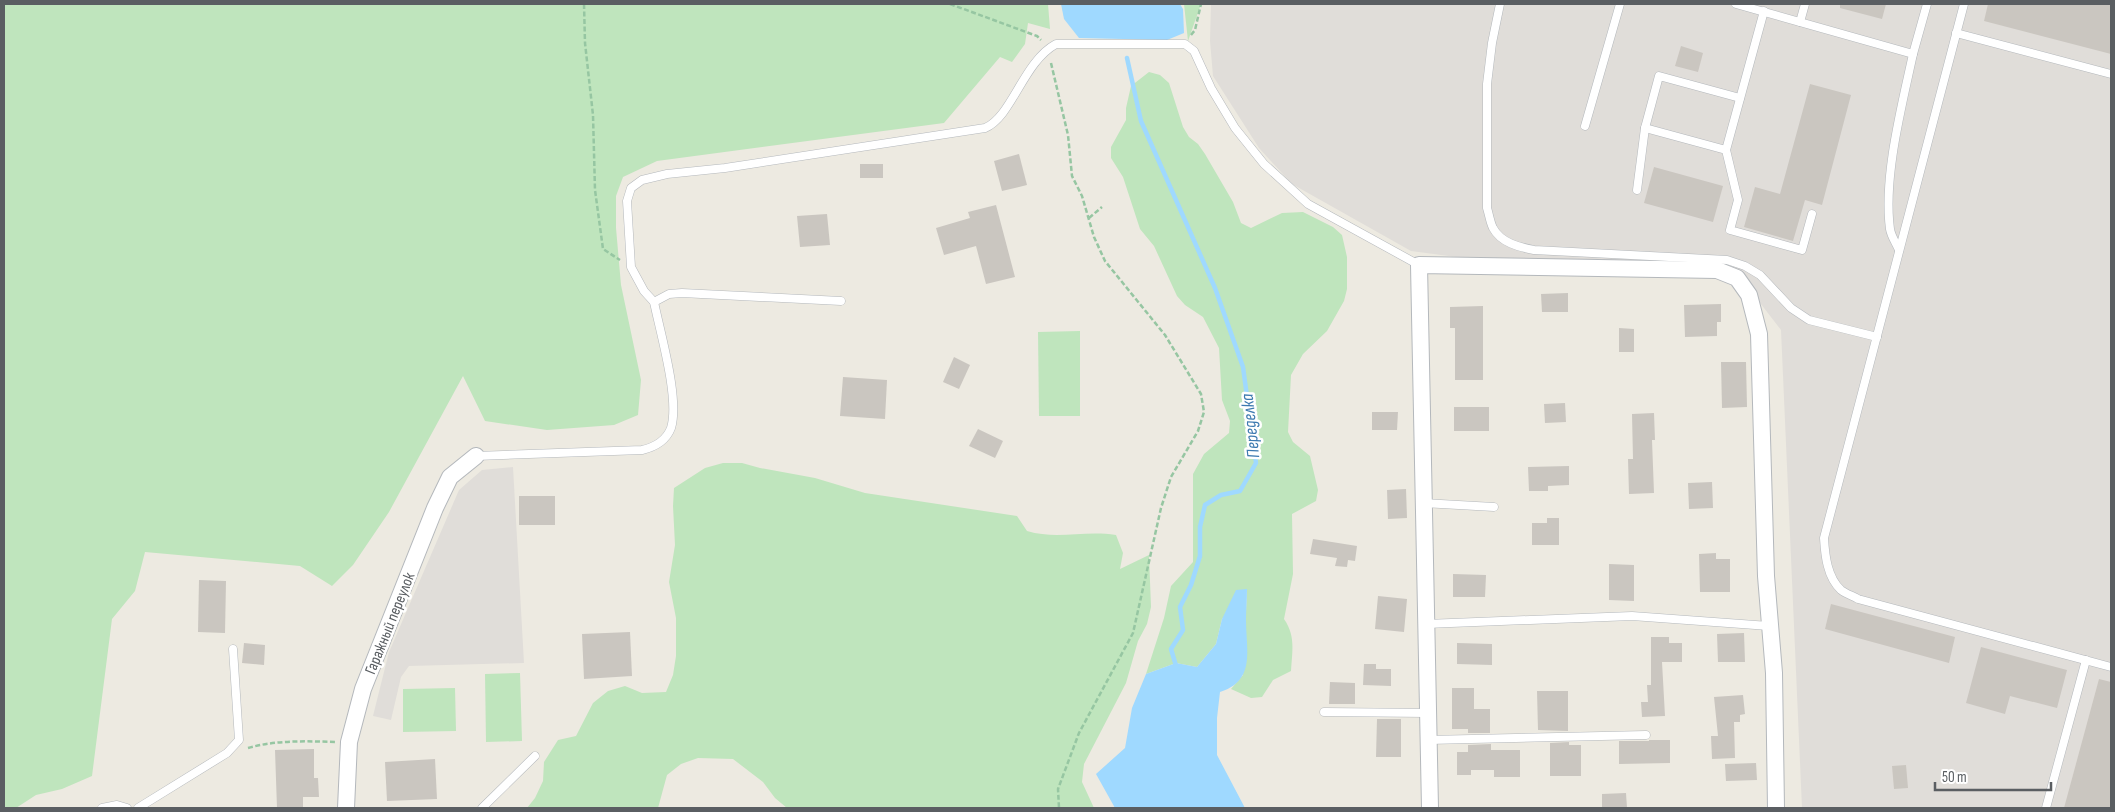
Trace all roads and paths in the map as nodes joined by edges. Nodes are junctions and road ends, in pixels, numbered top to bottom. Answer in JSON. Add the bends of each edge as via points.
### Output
{"nodes":[{"id":1,"x":584,"y":4,"type":"edge"},
{"id":2,"x":950,"y":4,"type":"edge"},
{"id":3,"x":1201,"y":4,"type":"edge"},
{"id":4,"x":1500,"y":4,"type":"edge"},
{"id":5,"x":1620,"y":4,"type":"edge"},
{"id":6,"x":1736,"y":4,"type":"edge"},
{"id":7,"x":1805,"y":4,"type":"edge"},
{"id":8,"x":1927,"y":4,"type":"edge"},
{"id":9,"x":1964,"y":4,"type":"edge"},
{"id":10,"x":1764,"y":12,"type":"junction"},
{"id":11,"x":1800,"y":22,"type":"junction"},
{"id":12,"x":1956,"y":33,"type":"junction"},
{"id":13,"x":1185,"y":44,"type":"junction"},
{"id":14,"x":1047,"y":49,"type":"junction"},
{"id":15,"x":1914,"y":54,"type":"junction"},
{"id":16,"x":2111,"y":74,"type":"edge"},
{"id":17,"x":1740,"y":98,"type":"junction"},
{"id":18,"x":1585,"y":126,"type":"dead end"},
{"id":19,"x":1645,"y":128,"type":"junction"},
{"id":20,"x":1726,"y":150,"type":"junction"},
{"id":21,"x":1636,"y":190,"type":"dead end"},
{"id":22,"x":1102,"y":207,"type":"dead end"},
{"id":23,"x":1812,"y":214,"type":"dead end"},
{"id":24,"x":1089,"y":218,"type":"junction"},
{"id":25,"x":1899,"y":250,"type":"junction"},
{"id":26,"x":1418,"y":265,"type":"junction"},
{"id":27,"x":631,"y":267,"type":"junction"},
{"id":28,"x":841,"y":301,"type":"dead end"},
{"id":29,"x":654,"y":302,"type":"junction"},
{"id":30,"x":1877,"y":336,"type":"junction"},
{"id":31,"x":476,"y":456,"type":"joint"},
{"id":32,"x":1424,"y":503,"type":"junction"},
{"id":33,"x":1494,"y":507,"type":"dead end"},
{"id":34,"x":1426,"y":624,"type":"junction"},
{"id":35,"x":1769,"y":626,"type":"junction"},
{"id":36,"x":233,"y":649,"type":"dead end"},
{"id":37,"x":2086,"y":660,"type":"junction"},
{"id":38,"x":2111,"y":667,"type":"edge"},
{"id":39,"x":1324,"y":712,"type":"dead end"},
{"id":40,"x":1428,"y":713,"type":"junction"},
{"id":41,"x":1646,"y":735,"type":"dead end"},
{"id":42,"x":1428,"y":740,"type":"junction"},
{"id":43,"x":349,"y":742,"type":"junction"},
{"id":44,"x":227,"y":753,"type":"junction"},
{"id":45,"x":535,"y":756,"type":"dead end"},
{"id":46,"x":102,"y":808,"type":"edge"},
{"id":47,"x":127,"y":808,"type":"edge"},
{"id":48,"x":138,"y":808,"type":"edge"},
{"id":49,"x":346,"y":808,"type":"edge"},
{"id":50,"x":482,"y":808,"type":"edge"},
{"id":51,"x":1059,"y":808,"type":"edge"},
{"id":52,"x":1430,"y":808,"type":"edge"},
{"id":53,"x":1776,"y":808,"type":"edge"},
{"id":54,"x":2046,"y":808,"type":"edge"}],
"edges":[{"from":1,"to":27,"type":"path","via":[[595,190],[603,249]]},
{"from":2,"to":14,"type":"path","via":[[1037,36]]},
{"from":3,"to":13,"type":"path","via":[[1195,30]]},
{"from":4,"to":30,"type":"lane","via":[[1487,84],[1487,208],[1493,228],[1502,238],[1516,247],[1534,250],[1727,260],[1760,274],[1791,308],[1809,320]]},
{"from":5,"to":18,"type":"lane"},
{"from":6,"to":10,"type":"lane"},
{"from":7,"to":11,"type":"lane"},
{"from":8,"to":15,"type":"lane"},
{"from":9,"to":12,"type":"lane"},
{"from":10,"to":11,"type":"lane"},
{"from":10,"to":17,"type":"lane"},
{"from":11,"to":15,"type":"lane"},
{"from":12,"to":16,"type":"lane"},
{"from":12,"to":25,"type":"lane"},
{"from":13,"to":14,"type":"lane","via":[[1056,44]]},
{"from":13,"to":26,"type":"lane","via":[[1194,51],[1230,120],[1264,164],[1308,204]]},
{"from":14,"to":24,"type":"path","via":[[1068,135],[1072,176]]},
{"from":14,"to":27,"type":"lane","via":[[1030,68],[997,121],[984,128],[642,180],[631,188],[627,201]]},
{"from":15,"to":25,"type":"lane","via":[[1896,136],[1888,201],[1890,231]]},
{"from":17,"to":19,"type":"lane","via":[[1659,76]]},
{"from":17,"to":20,"type":"lane"},
{"from":19,"to":20,"type":"lane"},
{"from":19,"to":21,"type":"lane"},
{"from":20,"to":23,"type":"lane","via":[[1738,200],[1730,230],[1802,250]]},
{"from":22,"to":24,"type":"path"},
{"from":24,"to":51,"type":"path","via":[[1104,261],[1166,335],[1201,394],[1204,412],[1198,431],[1171,477],[1161,508],[1133,633],[1079,733],[1058,789]]},
{"from":25,"to":30,"type":"lane"},
{"from":26,"to":32,"type":"street"},
{"from":26,"to":35,"type":"street","via":[[1718,270],[1737,278],[1748,295],[1759,334]]},
{"from":27,"to":29,"type":"lane"},
{"from":28,"to":29,"type":"lane","via":[[682,293],[669,294]]},
{"from":29,"to":31,"type":"lane","via":[[673,395],[671,428],[658,446],[642,450]]},
{"from":30,"to":37,"type":"lane","via":[[1824,538],[1831,575],[1841,590],[1858,599]]},
{"from":31,"to":43,"type":"street","name":"Гаражный переулок","via":[[450,477],[435,508],[362,689]]},
{"from":32,"to":33,"type":"lane"},
{"from":32,"to":34,"type":"street"},
{"from":34,"to":35,"type":"lane","via":[[1632,616]]},
{"from":34,"to":40,"type":"street"},
{"from":35,"to":53,"type":"street","via":[[1774,673]]},
{"from":36,"to":44,"type":"lane","via":[[239,740]]},
{"from":37,"to":38,"type":"lane"},
{"from":37,"to":54,"type":"lane"},
{"from":39,"to":40,"type":"lane"},
{"from":40,"to":42,"type":"street"},
{"from":41,"to":42,"type":"lane"},
{"from":42,"to":52,"type":"street"},
{"from":43,"to":44,"type":"path","via":[[262,744]]},
{"from":43,"to":49,"type":"street","name":"Гаражный переулок"},
{"from":44,"to":48,"type":"lane"},
{"from":45,"to":50,"type":"lane"},
{"from":46,"to":47,"type":"lane","via":[[116,805]]}]}
